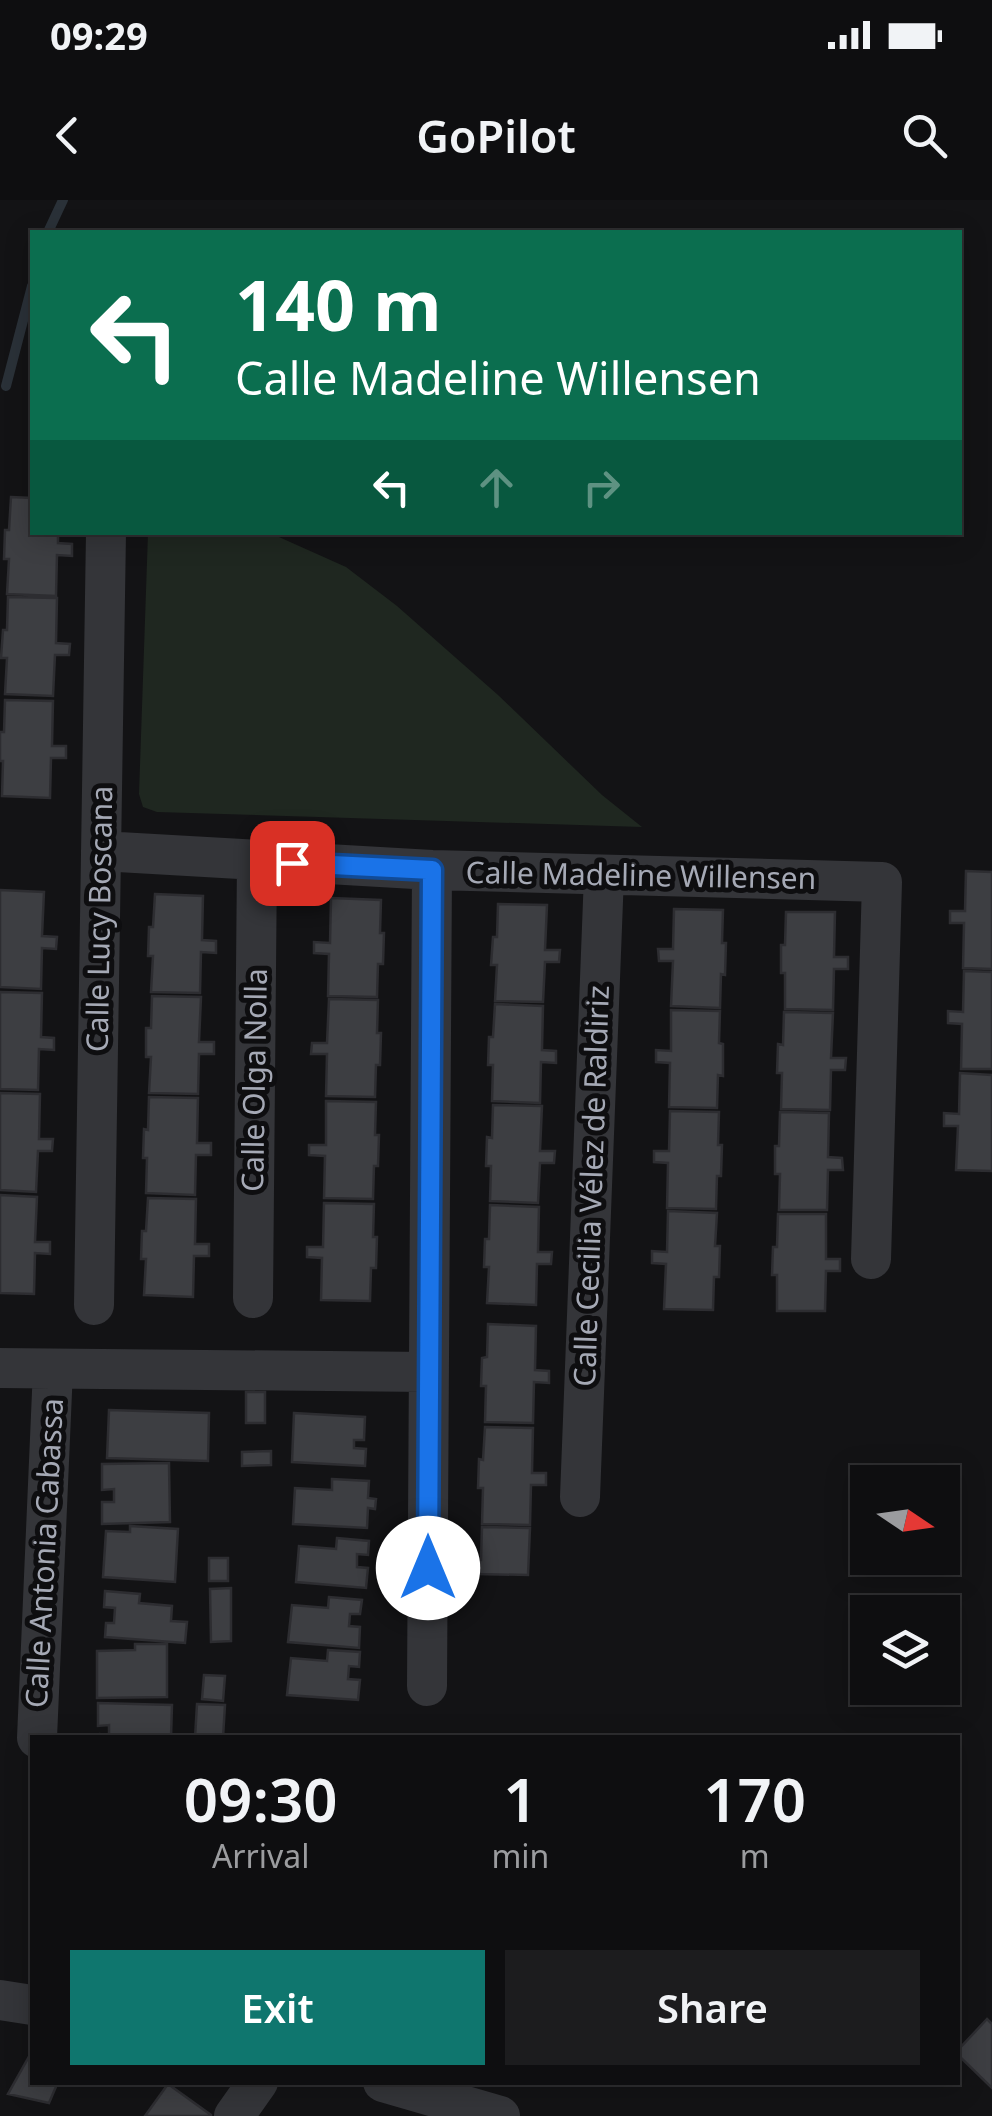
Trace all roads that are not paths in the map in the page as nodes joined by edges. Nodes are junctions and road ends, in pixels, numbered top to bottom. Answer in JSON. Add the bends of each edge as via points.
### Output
{"nodes":[{"id":1,"x":106,"y":535,"type":"edge"},
{"id":2,"x":101,"y":851,"type":"junction"},
{"id":3,"x":258,"y":861,"type":"junction"},
{"id":4,"x":432,"y":870,"type":"junction"},
{"id":5,"x":604,"y":875,"type":"junction"},
{"id":6,"x":870,"y":1259,"type":"dead end"},
{"id":7,"x":253,"y":1298,"type":"dead end"},
{"id":8,"x":94,"y":1305,"type":"dead end"},
{"id":9,"x":0,"y":1368,"type":"edge"},
{"id":10,"x":53,"y":1369,"type":"junction"},
{"id":11,"x":429,"y":1372,"type":"junction"},
{"id":12,"x":580,"y":1497,"type":"dead end"},
{"id":13,"x":427,"y":1686,"type":"dead end"},
{"id":14,"x":37,"y":1735,"type":"edge"},
{"id":15,"x":0,"y":2000,"type":"edge"},
{"id":16,"x":30,"y":2005,"type":"edge"},
{"id":17,"x":256,"y":2085,"type":"edge"},
{"id":18,"x":392,"y":2085,"type":"edge"},
{"id":19,"x":234,"y":2116,"type":"edge"},
{"id":20,"x":500,"y":2116,"type":"edge"}],
"edges":[{"from":1,"to":2,"type":"street","name":"Calle Lucy Boscana"},
{"from":2,"to":3,"type":"street","name":"Calle Madeline Willensen"},
{"from":2,"to":8,"type":"street","name":"Calle Lucy Boscana"},
{"from":3,"to":4,"type":"street","name":"Calle Madeline Willensen"},
{"from":3,"to":7,"type":"street","name":"Calle Olga Nolla"},
{"from":4,"to":5,"type":"street","name":"Calle Madeline Willensen"},
{"from":4,"to":11,"type":"street"},
{"from":5,"to":6,"type":"street","name":"Calle Madeline Willensen","via":[[882,882]]},
{"from":5,"to":12,"type":"street","name":"Calle Cecilia Vélez de Raldiriz"},
{"from":9,"to":10,"type":"street"},
{"from":10,"to":11,"type":"street"},
{"from":10,"to":14,"type":"street","name":"Calle Antonia Cabassa"},
{"from":11,"to":13,"type":"street"},
{"from":15,"to":16,"type":"street"},
{"from":17,"to":19,"type":"street"},
{"from":18,"to":20,"type":"street"}]}
